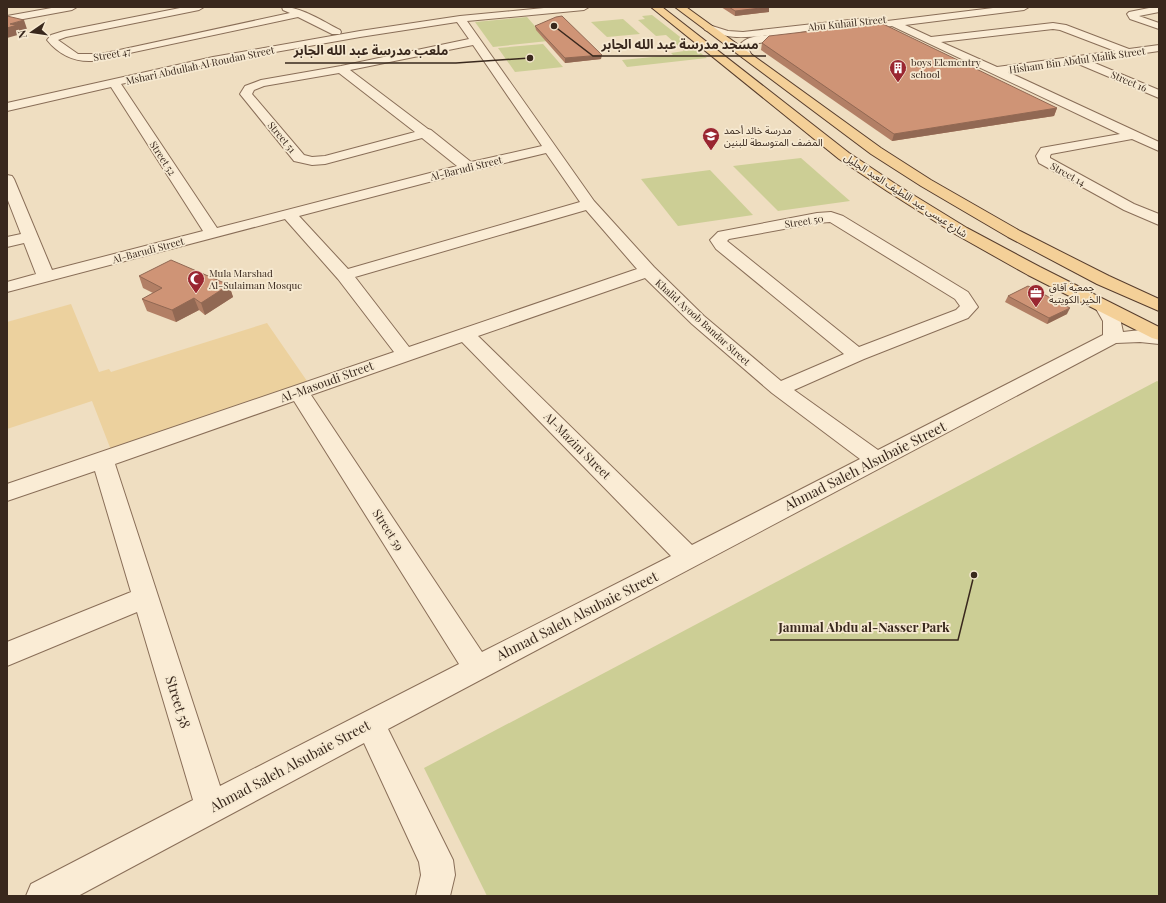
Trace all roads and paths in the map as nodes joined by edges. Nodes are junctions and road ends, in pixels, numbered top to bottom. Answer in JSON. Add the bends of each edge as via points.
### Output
{"nodes":[{"id":1,"x":72,"y":7,"type":"edge"},
{"id":2,"x":199,"y":7,"type":"edge"},
{"id":3,"x":285,"y":7,"type":"edge"},
{"id":4,"x":533,"y":7,"type":"edge"},
{"id":5,"x":584,"y":7,"type":"edge"},
{"id":6,"x":656,"y":7,"type":"edge"},
{"id":7,"x":680,"y":7,"type":"edge"},
{"id":8,"x":985,"y":7,"type":"edge"},
{"id":9,"x":1024,"y":7,"type":"edge"},
{"id":10,"x":552,"y":9,"type":"edge"},
{"id":11,"x":1159,"y":9,"type":"edge"},
{"id":12,"x":300,"y":14,"type":"junction"},
{"id":13,"x":458,"y":15,"type":"junction"},
{"id":14,"x":7,"y":19,"type":"edge"},
{"id":15,"x":893,"y":23,"type":"junction"},
{"id":16,"x":1159,"y":26,"type":"edge"},
{"id":17,"x":709,"y":28,"type":"junction"},
{"id":18,"x":336,"y":32,"type":"junction"},
{"id":19,"x":767,"y":35,"type":"junction"},
{"id":20,"x":928,"y":40,"type":"junction"},
{"id":21,"x":476,"y":41,"type":"junction"},
{"id":22,"x":277,"y":45,"type":"junction"},
{"id":23,"x":1158,"y":49,"type":"edge"},
{"id":24,"x":252,"y":50,"type":"junction"},
{"id":25,"x":1127,"y":52,"type":"junction"},
{"id":26,"x":747,"y":56,"type":"junction"},
{"id":27,"x":1078,"y":60,"type":"junction"},
{"id":28,"x":341,"y":69,"type":"junction"},
{"id":29,"x":995,"y":71,"type":"junction"},
{"id":30,"x":114,"y":83,"type":"junction"},
{"id":31,"x":1159,"y":94,"type":"edge"},
{"id":32,"x":7,"y":101,"type":"edge"},
{"id":33,"x":7,"y":107,"type":"edge"},
{"id":34,"x":830,"y":117,"type":"junction"},
{"id":35,"x":797,"y":118,"type":"junction"},
{"id":36,"x":426,"y":133,"type":"junction"},
{"id":37,"x":1133,"y":135,"type":"junction"},
{"id":38,"x":1159,"y":147,"type":"edge"},
{"id":39,"x":549,"y":148,"type":"junction"},
{"id":40,"x":876,"y":151,"type":"junction"},
{"id":41,"x":844,"y":156,"type":"junction"},
{"id":42,"x":468,"y":167,"type":"junction"},
{"id":43,"x":7,"y":179,"type":"edge"},
{"id":44,"x":589,"y":204,"type":"junction"},
{"id":45,"x":289,"y":214,"type":"junction"},
{"id":46,"x":1159,"y":220,"type":"edge"},
{"id":47,"x":212,"y":234,"type":"junction"},
{"id":48,"x":29,"y":237,"type":"junction"},
{"id":49,"x":7,"y":242,"type":"edge"},
{"id":50,"x":648,"y":271,"type":"junction"},
{"id":51,"x":344,"y":275,"type":"junction"},
{"id":52,"x":46,"y":277,"type":"junction"},
{"id":53,"x":7,"y":287,"type":"edge"},
{"id":54,"x":1159,"y":306,"type":"edge"},
{"id":55,"x":1104,"y":307,"type":"junction"},
{"id":56,"x":1159,"y":334,"type":"edge"},
{"id":57,"x":466,"y":335,"type":"junction"},
{"id":58,"x":1112,"y":338,"type":"junction"},
{"id":59,"x":1159,"y":338,"type":"edge"},
{"id":60,"x":405,"y":354,"type":"junction"},
{"id":61,"x":857,"y":355,"type":"junction"},
{"id":62,"x":779,"y":389,"type":"junction"},
{"id":63,"x":299,"y":392,"type":"junction"},
{"id":64,"x":103,"y":460,"type":"junction"},
{"id":65,"x":876,"y":460,"type":"junction"},
{"id":66,"x":7,"y":493,"type":"edge"},
{"id":67,"x":689,"y":558,"type":"junction"},
{"id":68,"x":146,"y":598,"type":"junction"},
{"id":69,"x":7,"y":654,"type":"edge"},
{"id":70,"x":477,"y":668,"type":"junction"},
{"id":71,"x":370,"y":724,"type":"junction"},
{"id":72,"x":211,"y":807,"type":"junction"},
{"id":73,"x":43,"y":896,"type":"edge"},
{"id":74,"x":433,"y":896,"type":"edge"}],
"edges":[{"from":1,"to":14,"type":"street"},
{"from":2,"to":12,"type":"street","name":"Street 47","via":[[64,34],[52,40],[73,57],[101,57]]},
{"from":3,"to":12,"type":"street"},
{"from":4,"to":13,"type":"street","name":"Mshari Abdullah Al Roudan Street"},
{"from":5,"to":10,"type":"street","name":"Mshari Abdullah Al Roudan Street"},
{"from":6,"to":35,"type":"main road","name":"شارع عيسى عبد اللطيف العبد الجليل"},
{"from":7,"to":17,"type":"main road","name":"شارع عيسى عبد اللطيف العبد الجليل"},
{"from":8,"to":19,"type":"street","name":"Abu Kuhail Street"},
{"from":9,"to":15,"type":"street","name":"Abu Kuhail Street"},
{"from":10,"to":13,"type":"street","name":"Mshari Abdullah Al Roudan Street"},
{"from":11,"to":16,"type":"street","via":[[1132,14],[1133,17]]},
{"from":12,"to":18,"type":"street"},
{"from":13,"to":18,"type":"street","name":"Mshari Abdullah Al Roudan Street"},
{"from":13,"to":21,"type":"street","name":"Khalid Ayoob Bandar Street"},
{"from":13,"to":22,"type":"street","name":"Mshari Abdullah Al Roudan Street"},
{"from":15,"to":19,"type":"street","name":"Abu Kuhail Street"},
{"from":15,"to":20,"type":"street"},
{"from":17,"to":19,"type":"street","name":"Abu Kuhail Street","via":[[734,35]]},
{"from":17,"to":26,"type":"main road","name":"شارع عيسى عبد اللطيف العبد الجليل"},
{"from":18,"to":22,"type":"street","name":"Mshari Abdullah Al Roudan Street"},
{"from":19,"to":26,"type":"street","name":"Abu Kuhail Street","via":[[745,44],[743,50]]},
{"from":20,"to":25,"type":"street","via":[[1053,26],[1062,27]]},
{"from":20,"to":29,"type":"street"},
{"from":21,"to":28,"type":"street","name":"Street 51"},
{"from":21,"to":39,"type":"street","name":"Khalid Ayoob Bandar Street"},
{"from":22,"to":24,"type":"street","name":"Mshari Abdullah Al Roudan Street"},
{"from":23,"to":25,"type":"street","name":"Hisham Bin Abdul Malik Street"},
{"from":24,"to":30,"type":"street","name":"Mshari Abdullah Al Roudan Street"},
{"from":24,"to":32,"type":"street","name":"Mshari Abdullah Al Roudan Street"},
{"from":25,"to":27,"type":"street","name":"Hisham Bin Abdul Malik Street"},
{"from":26,"to":34,"type":"main road","name":"شارع عيسى عبد اللطيف العبد الجليل"},
{"from":27,"to":29,"type":"street","name":"Hisham Bin Abdul Malik Street"},
{"from":27,"to":31,"type":"street","name":"Street 16"},
{"from":28,"to":36,"type":"street"},
{"from":28,"to":36,"type":"street","name":"Street 51","via":[[261,83],[249,88],[246,94],[300,158],[312,161],[325,160]]},
{"from":29,"to":37,"type":"street"},
{"from":30,"to":33,"type":"street","name":"Mshari Abdullah Al Roudan Street"},
{"from":30,"to":47,"type":"street","name":"Street 52"},
{"from":34,"to":35,"type":"main road","via":[[825,122],[818,123]]},
{"from":34,"to":40,"type":"main road","name":"شارع عيسى عبد اللطيف العبد الجليل"},
{"from":35,"to":41,"type":"main road","name":"شارع عيسى عبد اللطيف العبد الجليل"},
{"from":36,"to":42,"type":"street"},
{"from":37,"to":38,"type":"street"},
{"from":37,"to":46,"type":"street","name":"Street 14","via":[[1046,151],[1044,160],[1129,208]]},
{"from":39,"to":42,"type":"street","name":"Al-Barudi Street"},
{"from":39,"to":44,"type":"street","name":"Khalid Ayoob Bandar Street"},
{"from":40,"to":41,"type":"main road","via":[[850,149]]},
{"from":40,"to":54,"type":"main road","name":"شارع عيسى عبد اللطيف العبد الجليل","via":[[1014,234]]},
{"from":41,"to":55,"type":"main road","name":"شارع عيسى عبد اللطيف العبد الجليل","via":[[961,231]]},
{"from":42,"to":45,"type":"street","name":"Al-Barudi Street"},
{"from":43,"to":48,"type":"street"},
{"from":44,"to":50,"type":"street","name":"Khalid Ayoob Bandar Street"},
{"from":44,"to":51,"type":"street"},
{"from":45,"to":47,"type":"street","name":"Al-Barudi Street"},
{"from":45,"to":51,"type":"street"},
{"from":47,"to":52,"type":"street","name":"Al-Barudi Street"},
{"from":48,"to":49,"type":"street"},
{"from":48,"to":52,"type":"street"},
{"from":50,"to":57,"type":"street","name":"Al-Masoudi Street"},
{"from":50,"to":62,"type":"street","name":"Khalid Ayoob Bandar Street","via":[[698,320]]},
{"from":51,"to":60,"type":"street"},
{"from":52,"to":53,"type":"street","name":"Al-Barudi Street"},
{"from":55,"to":56,"type":"main road","name":"شارع عيسى عبد اللطيف العبد الجليل"},
{"from":55,"to":58,"type":"street","via":[[1114,323]]},
{"from":57,"to":60,"type":"street","name":"Al-Masoudi Street"},
{"from":57,"to":67,"type":"street","name":"Al-Mazini Street"},
{"from":58,"to":59,"type":"street","name":"Ahmad Saleh Alsubaie Street"},
{"from":58,"to":65,"type":"street","name":"Ahmad Saleh Alsubaie Street"},
{"from":60,"to":63,"type":"street","name":"Al-Masoudi Street"},
{"from":61,"to":61,"type":"street","name":"Street 50","via":[[962,314],[970,307],[962,296],[831,217],[724,235],[718,240],[722,246]]},
{"from":61,"to":62,"type":"street","name":"Street 50"},
{"from":62,"to":65,"type":"street","name":"Khalid Ayoob Bandar Street"},
{"from":63,"to":64,"type":"street","name":"Al-Masoudi Street"},
{"from":63,"to":70,"type":"street","name":"Street 59"},
{"from":64,"to":66,"type":"street","name":"Al-Masoudi Street"},
{"from":64,"to":68,"type":"street","name":"Street 58"},
{"from":65,"to":67,"type":"street","name":"Ahmad Saleh Alsubaie Street"},
{"from":67,"to":70,"type":"street","name":"Ahmad Saleh Alsubaie Street"},
{"from":68,"to":69,"type":"street"},
{"from":68,"to":72,"type":"street","name":"Street 58"},
{"from":70,"to":71,"type":"street","name":"Ahmad Saleh Alsubaie Street"},
{"from":71,"to":72,"type":"street","name":"Ahmad Saleh Alsubaie Street"},
{"from":71,"to":74,"type":"street","via":[[436,860],[438,875]]},
{"from":72,"to":73,"type":"street","name":"Ahmad Saleh Alsubaie Street"}]}
